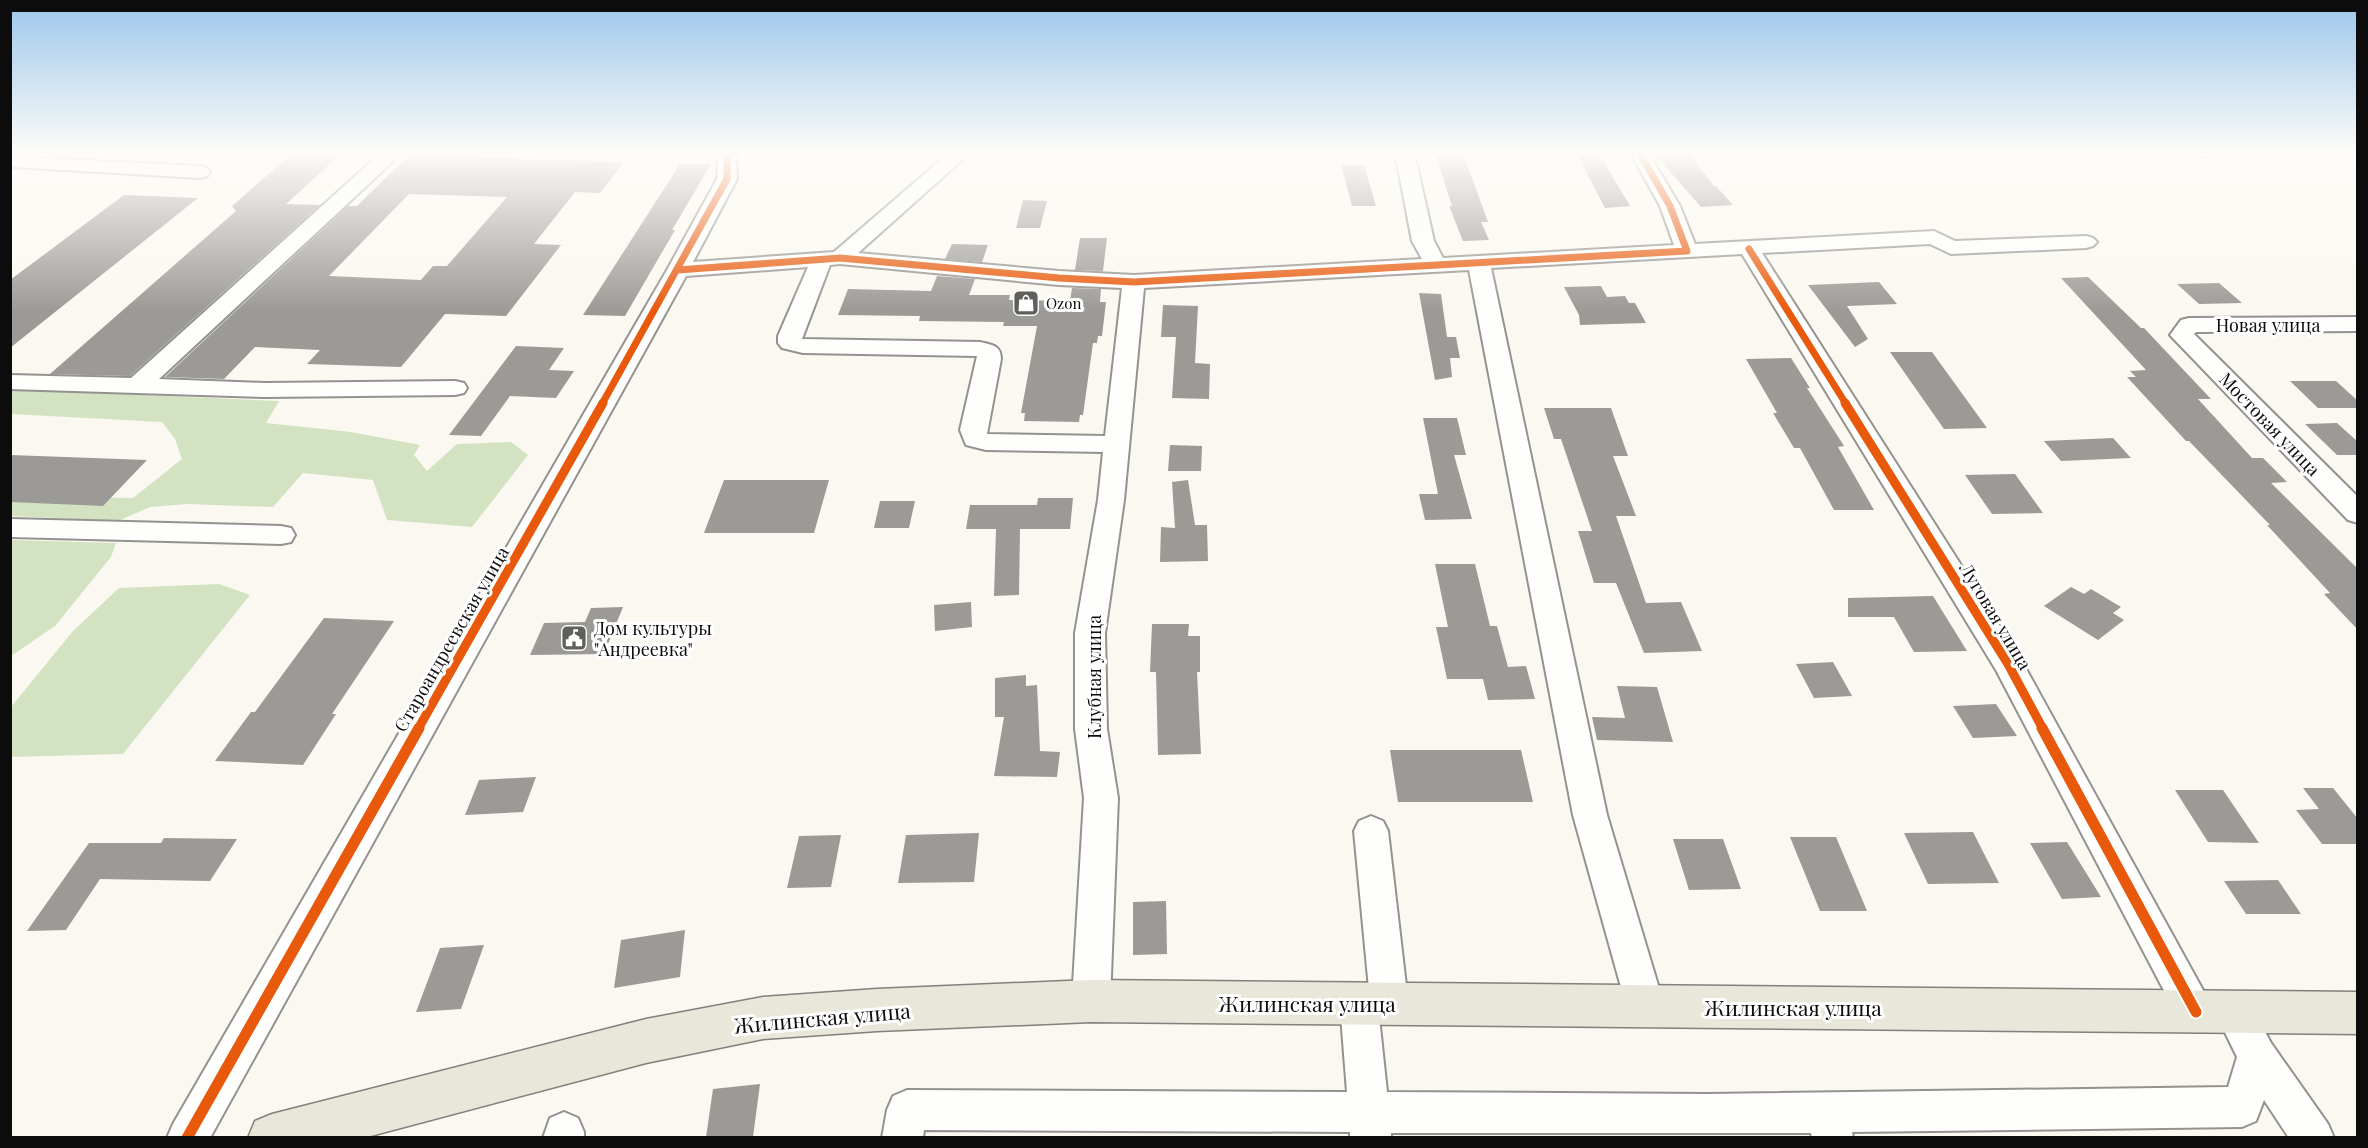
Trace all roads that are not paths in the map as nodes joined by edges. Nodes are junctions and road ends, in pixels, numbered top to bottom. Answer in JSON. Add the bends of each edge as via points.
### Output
{"nodes":[{"id":1,"x":334,"y":206,"type":"edge"},
{"id":2,"x":713,"y":206,"type":"edge"},
{"id":3,"x":896,"y":206,"type":"edge"},
{"id":4,"x":1415,"y":206,"type":"edge"},
{"id":5,"x":1670,"y":206,"type":"edge"},
{"id":6,"x":2086,"y":242,"type":"dead end"},
{"id":7,"x":1749,"y":249,"type":"junction"},
{"id":8,"x":1687,"y":251,"type":"junction"},
{"id":9,"x":831,"y":259,"type":"junction"},
{"id":10,"x":1479,"y":263,"type":"junction"},
{"id":11,"x":1436,"y":265,"type":"junction"},
{"id":12,"x":678,"y":270,"type":"junction"},
{"id":13,"x":1134,"y":282,"type":"junction"},
{"id":14,"x":2358,"y":324,"type":"edge"},
{"id":15,"x":2182,"y":334,"type":"joint"},
{"id":16,"x":10,"y":382,"type":"edge"},
{"id":17,"x":136,"y":387,"type":"junction"},
{"id":18,"x":455,"y":388,"type":"dead end"},
{"id":19,"x":1117,"y":444,"type":"junction"},
{"id":20,"x":2358,"y":514,"type":"edge"},
{"id":21,"x":10,"y":528,"type":"edge"},
{"id":22,"x":281,"y":535,"type":"dead end"},
{"id":23,"x":1371,"y":831,"type":"dead end"},
{"id":24,"x":1091,"y":1001,"type":"junction"},
{"id":25,"x":1374,"y":1003,"type":"junction"},
{"id":26,"x":1645,"y":1005,"type":"junction"},
{"id":27,"x":2215,"y":1012,"type":"junction"},
{"id":28,"x":2358,"y":1013,"type":"edge"},
{"id":29,"x":2257,"y":1056,"type":"junction"},
{"id":30,"x":1370,"y":1125,"type":"edge"},
{"id":31,"x":1829,"y":1125,"type":"edge"},
{"id":32,"x":187,"y":1137,"type":"edge"},
{"id":33,"x":272,"y":1137,"type":"edge"},
{"id":34,"x":902,"y":1137,"type":"edge"},
{"id":35,"x":2314,"y":1137,"type":"edge"}],
"edges":[{"from":1,"to":17,"type":"street"},
{"from":2,"to":12,"type":"street","name":"Староандреевская улица"},
{"from":3,"to":9,"type":"street"},
{"from":4,"to":11,"type":"street","via":[[1423,241]]},
{"from":5,"to":8,"type":"street"},
{"from":6,"to":7,"type":"street","via":[[1951,248],[1934,237]]},
{"from":7,"to":8,"type":"street"},
{"from":7,"to":27,"type":"street","name":"Луговая улица","via":[[2007,664]]},
{"from":8,"to":10,"type":"street"},
{"from":9,"to":12,"type":"street"},
{"from":9,"to":13,"type":"street"},
{"from":9,"to":19,"type":"street","via":[[790,336],[790,343],[980,349],[988,352],[989,358],[973,429],[975,439]]},
{"from":10,"to":11,"type":"street"},
{"from":10,"to":26,"type":"street","via":[[1590,815]]},
{"from":11,"to":13,"type":"street"},
{"from":12,"to":32,"type":"street","name":"Староандреевская улица"},
{"from":13,"to":19,"type":"street","name":"Клубная улица"},
{"from":14,"to":15,"type":"street","name":"Новая улица","via":[[2189,325]]},
{"from":15,"to":20,"type":"street","name":"Мостовая улица"},
{"from":16,"to":17,"type":"street"},
{"from":17,"to":18,"type":"street"},
{"from":19,"to":24,"type":"street","name":"Клубная улица","via":[[1090,633],[1091,729],[1101,798]]},
{"from":21,"to":22,"type":"street"},
{"from":23,"to":25,"type":"street"},
{"from":24,"to":25,"type":"main road","name":"Жилинская улица"},
{"from":24,"to":33,"type":"main road","name":"Жилинская улица","via":[[763,1018],[646,1041]]},
{"from":25,"to":26,"type":"main road","name":"Жилинская улица"},
{"from":25,"to":30,"type":"street"},
{"from":26,"to":27,"type":"main road","name":"Жилинская улица"},
{"from":27,"to":28,"type":"main road","name":"Жилинская улица"},
{"from":27,"to":29,"type":"street","name":"Луговая улица"},
{"from":29,"to":31,"type":"street","via":[[2242,1107]]},
{"from":29,"to":35,"type":"street","name":"Луговая улица"},
{"from":30,"to":31,"type":"street"},
{"from":30,"to":34,"type":"street","via":[[907,1110]]}]}
